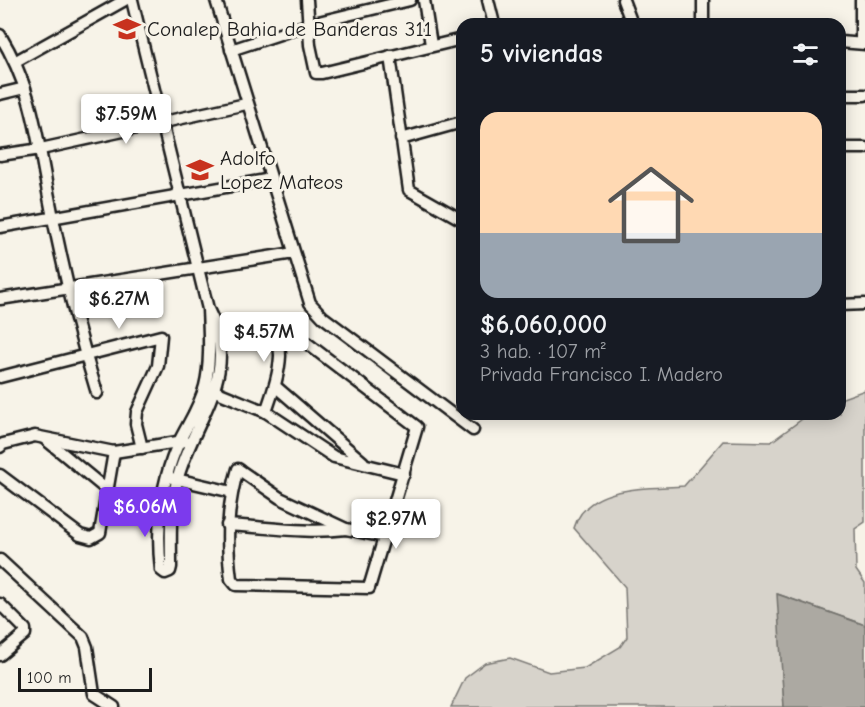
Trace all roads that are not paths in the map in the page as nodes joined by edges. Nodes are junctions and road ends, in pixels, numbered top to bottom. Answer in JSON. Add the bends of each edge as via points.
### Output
{"nodes":[{"id":1,"x":125,"y":0,"type":"edge"},
{"id":2,"x":132,"y":0,"type":"edge"},
{"id":3,"x":216,"y":0,"type":"edge"},
{"id":4,"x":307,"y":0,"type":"edge"},
{"id":5,"x":411,"y":0,"type":"edge"},
{"id":6,"x":424,"y":0,"type":"edge"},
{"id":7,"x":488,"y":0,"type":"edge"},
{"id":8,"x":623,"y":0,"type":"edge"},
{"id":9,"x":703,"y":0,"type":"edge"},
{"id":10,"x":861,"y":0,"type":"edge"},
{"id":11,"x":492,"y":18,"type":"edge"},
{"id":12,"x":630,"y":18,"type":"edge"},
{"id":13,"x":703,"y":18,"type":"edge"},
{"id":14,"x":310,"y":24,"type":"junction"},
{"id":15,"x":0,"y":35,"type":"edge"},
{"id":16,"x":456,"y":40,"type":"edge"},
{"id":17,"x":846,"y":42,"type":"edge"},
{"id":18,"x":863,"y":43,"type":"edge"},
{"id":19,"x":431,"y":45,"type":"junction"},
{"id":20,"x":231,"y":50,"type":"junction"},
{"id":21,"x":390,"y":56,"type":"junction"},
{"id":22,"x":16,"y":61,"type":"junction"},
{"id":23,"x":25,"y":88,"type":"junction"},
{"id":24,"x":0,"y":94,"type":"edge"},
{"id":25,"x":846,"y":95,"type":"edge"},
{"id":26,"x":865,"y":95,"type":"edge"},
{"id":27,"x":246,"y":104,"type":"junction"},
{"id":28,"x":161,"y":122,"type":"junction"},
{"id":29,"x":456,"y":124,"type":"edge"},
{"id":30,"x":401,"y":139,"type":"junction"},
{"id":31,"x":846,"y":148,"type":"edge"},
{"id":32,"x":865,"y":148,"type":"edge"},
{"id":33,"x":41,"y":149,"type":"junction"},
{"id":34,"x":0,"y":155,"type":"edge"},
{"id":35,"x":271,"y":179,"type":"junction"},
{"id":36,"x":181,"y":196,"type":"junction"},
{"id":37,"x":54,"y":217,"type":"junction"},
{"id":38,"x":456,"y":217,"type":"edge"},
{"id":39,"x":0,"y":227,"type":"edge"},
{"id":40,"x":294,"y":253,"type":"junction"},
{"id":41,"x":198,"y":268,"type":"junction"},
{"id":42,"x":68,"y":289,"type":"junction"},
{"id":43,"x":0,"y":299,"type":"edge"},
{"id":44,"x":865,"y":304,"type":"edge"},
{"id":45,"x":846,"y":305,"type":"edge"},
{"id":46,"x":208,"y":309,"type":"junction"},
{"id":47,"x":85,"y":355,"type":"junction"},
{"id":48,"x":0,"y":377,"type":"edge"},
{"id":49,"x":275,"y":386,"type":"junction"},
{"id":50,"x":215,"y":391,"type":"junction"},
{"id":51,"x":97,"y":393,"type":"dead end"},
{"id":52,"x":266,"y":412,"type":"junction"},
{"id":53,"x":456,"y":417,"type":"edge"},
{"id":54,"x":460,"y":420,"type":"edge"},
{"id":55,"x":473,"y":430,"type":"dead end"},
{"id":56,"x":42,"y":437,"type":"junction"},
{"id":57,"x":192,"y":440,"type":"junction"},
{"id":58,"x":179,"y":441,"type":"junction"},
{"id":59,"x":0,"y":447,"type":"edge"},
{"id":60,"x":142,"y":448,"type":"junction"},
{"id":61,"x":114,"y":452,"type":"junction"},
{"id":62,"x":363,"y":463,"type":"junction"},
{"id":63,"x":404,"y":474,"type":"junction"},
{"id":64,"x":0,"y":475,"type":"edge"},
{"id":65,"x":172,"y":478,"type":"junction"},
{"id":66,"x":107,"y":490,"type":"junction"},
{"id":67,"x":232,"y":492,"type":"junction"},
{"id":68,"x":227,"y":525,"type":"junction"},
{"id":69,"x":346,"y":529,"type":"junction"},
{"id":70,"x":385,"y":537,"type":"junction"},
{"id":71,"x":0,"y":560,"type":"edge"},
{"id":72,"x":0,"y":603,"type":"edge"},
{"id":73,"x":0,"y":655,"type":"edge"},
{"id":74,"x":94,"y":694,"type":"junction"},
{"id":75,"x":96,"y":707,"type":"edge"},
{"id":76,"x":114,"y":707,"type":"edge"}],
"edges":[{"from":1,"to":22,"type":"street"},
{"from":2,"to":28,"type":"street"},
{"from":3,"to":20,"type":"street"},
{"from":4,"to":14,"type":"street"},
{"from":5,"to":14,"type":"street"},
{"from":6,"to":19,"type":"street"},
{"from":7,"to":11,"type":"street"},
{"from":8,"to":12,"type":"street"},
{"from":9,"to":13,"type":"street"},
{"from":10,"to":18,"type":"street"},
{"from":14,"to":20,"type":"street"},
{"from":14,"to":21,"type":"street","via":[[316,73]]},
{"from":15,"to":22,"type":"street"},
{"from":16,"to":19,"type":"street"},
{"from":17,"to":18,"type":"street"},
{"from":19,"to":21,"type":"street"},
{"from":20,"to":27,"type":"street"},
{"from":21,"to":30,"type":"street"},
{"from":22,"to":23,"type":"street"},
{"from":23,"to":24,"type":"street"},
{"from":23,"to":33,"type":"street"},
{"from":25,"to":26,"type":"street"},
{"from":27,"to":28,"type":"street"},
{"from":27,"to":35,"type":"street"},
{"from":28,"to":33,"type":"street"},
{"from":28,"to":36,"type":"street"},
{"from":29,"to":30,"type":"street"},
{"from":30,"to":38,"type":"street","via":[[409,190]]},
{"from":31,"to":32,"type":"street"},
{"from":33,"to":34,"type":"street"},
{"from":33,"to":37,"type":"street"},
{"from":35,"to":36,"type":"street"},
{"from":35,"to":40,"type":"street"},
{"from":36,"to":37,"type":"street"},
{"from":36,"to":41,"type":"street"},
{"from":37,"to":39,"type":"street"},
{"from":37,"to":42,"type":"street"},
{"from":40,"to":41,"type":"street"},
{"from":40,"to":53,"type":"street","via":[[307,295],[323,317]]},
{"from":41,"to":42,"type":"street"},
{"from":41,"to":46,"type":"street"},
{"from":42,"to":43,"type":"street"},
{"from":42,"to":47,"type":"street"},
{"from":44,"to":45,"type":"street"},
{"from":46,"to":50,"type":"street","via":[[217,326],[220,350]]},
{"from":46,"to":58,"type":"street","via":[[206,383]]},
{"from":47,"to":48,"type":"street"},
{"from":47,"to":51,"type":"street"},
{"from":47,"to":60,"type":"street","via":[[161,336],[158,366],[137,412]]},
{"from":49,"to":52,"type":"street"},
{"from":49,"to":62,"type":"street"},
{"from":49,"to":63,"type":"street","via":[[280,357],[278,332],[283,325],[417,427]]},
{"from":50,"to":52,"type":"street"},
{"from":50,"to":57,"type":"street"},
{"from":52,"to":62,"type":"street","via":[[334,457]]},
{"from":54,"to":55,"type":"street"},
{"from":56,"to":59,"type":"street","via":[[24,438]]},
{"from":56,"to":61,"type":"street"},
{"from":56,"to":66,"type":"street"},
{"from":57,"to":58,"type":"street"},
{"from":57,"to":65,"type":"street"},
{"from":58,"to":60,"type":"street"},
{"from":58,"to":65,"type":"street"},
{"from":60,"to":61,"type":"street"},
{"from":61,"to":66,"type":"street"},
{"from":62,"to":63,"type":"street"},
{"from":63,"to":70,"type":"street"},
{"from":64,"to":66,"type":"street","via":[[80,535],[91,538],[100,533]]},
{"from":65,"to":65,"type":"street","via":[[160,515],[159,556],[165,573],[171,567]]},
{"from":65,"to":67,"type":"street"},
{"from":67,"to":68,"type":"street"},
{"from":67,"to":69,"type":"street","via":[[238,469],[280,498]]},
{"from":68,"to":69,"type":"street","via":[[320,533]]},
{"from":68,"to":70,"type":"street","via":[[231,579],[236,585],[369,588]]},
{"from":69,"to":70,"type":"street"},
{"from":71,"to":74,"type":"street","via":[[82,637]]},
{"from":72,"to":73,"type":"street","via":[[25,629],[25,634]]},
{"from":74,"to":75,"type":"street"},
{"from":74,"to":76,"type":"street"}]}
